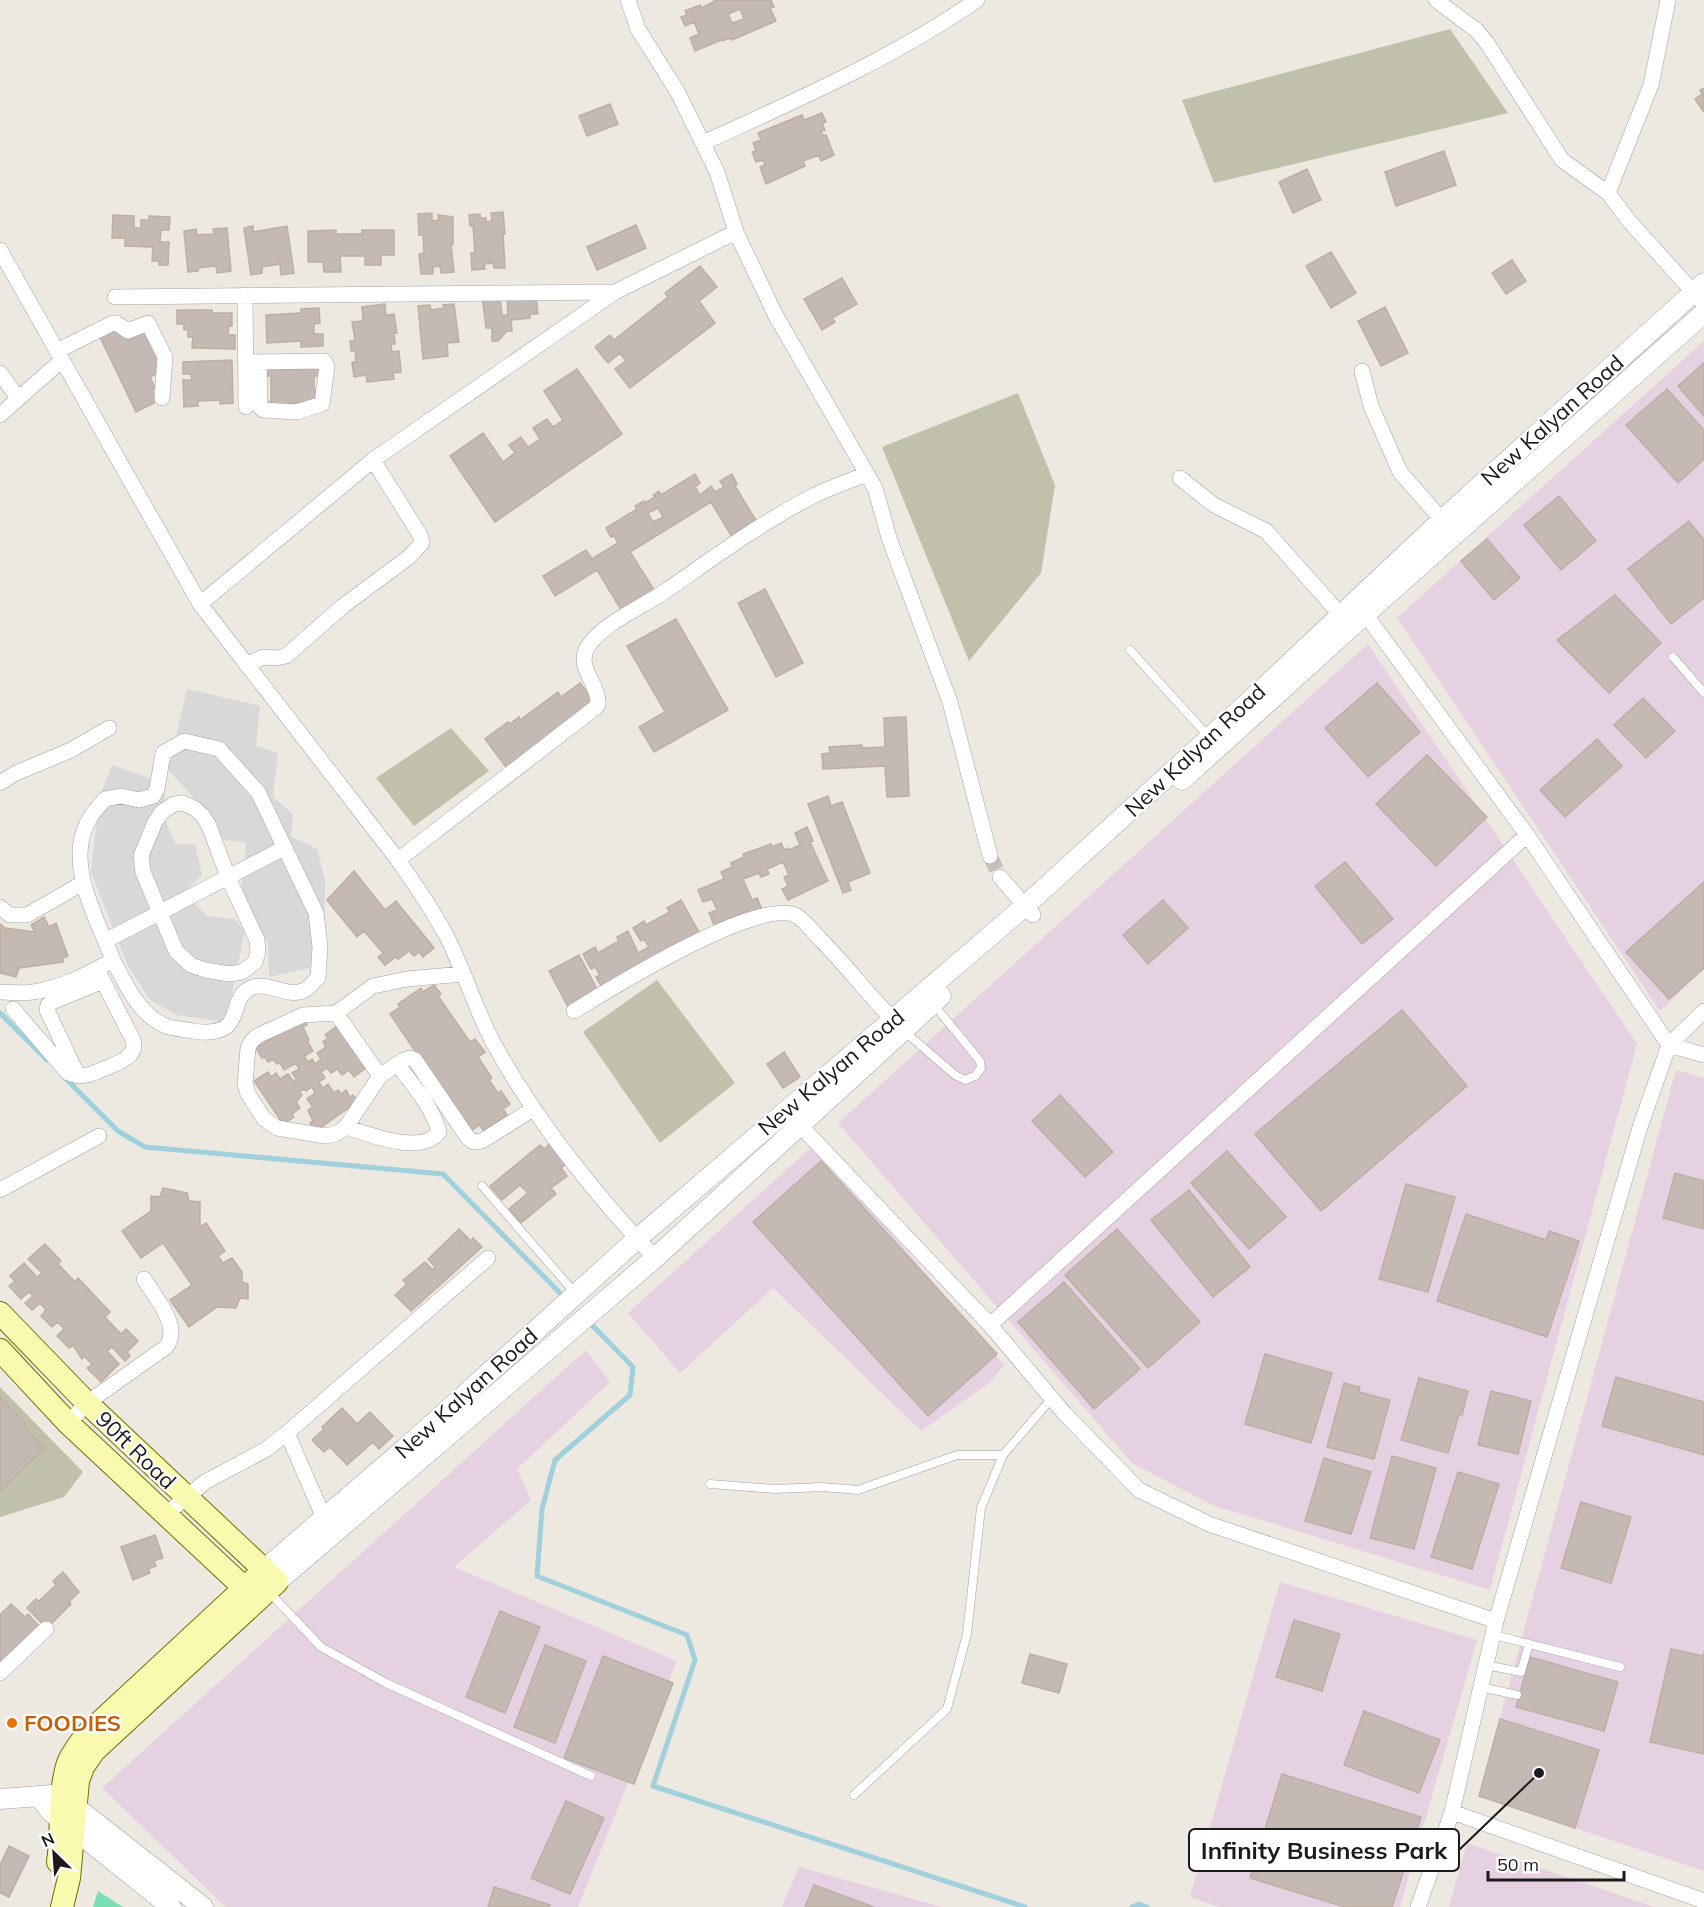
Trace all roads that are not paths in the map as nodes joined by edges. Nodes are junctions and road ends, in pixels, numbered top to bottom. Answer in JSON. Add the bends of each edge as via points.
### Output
{"nodes":[{"id":1,"x":628,"y":0,"type":"edge"},
{"id":2,"x":977,"y":0,"type":"edge"},
{"id":3,"x":1436,"y":0,"type":"edge"},
{"id":4,"x":1668,"y":0,"type":"edge"},
{"id":5,"x":703,"y":143,"type":"junction"},
{"id":6,"x":1608,"y":193,"type":"junction"},
{"id":7,"x":736,"y":232,"type":"junction"},
{"id":8,"x":0,"y":250,"type":"edge"},
{"id":9,"x":615,"y":292,"type":"junction"},
{"id":10,"x":1700,"y":293,"type":"edge"},
{"id":11,"x":244,"y":295,"type":"junction"},
{"id":12,"x":115,"y":297,"type":"dead end"},
{"id":13,"x":1704,"y":313,"type":"edge"},
{"id":14,"x":60,"y":356,"type":"junction"},
{"id":15,"x":252,"y":362,"type":"junction"},
{"id":16,"x":1362,"y":371,"type":"dead end"},
{"id":17,"x":0,"y":373,"type":"edge"},
{"id":18,"x":18,"y":398,"type":"junction"},
{"id":19,"x":162,"y":398,"type":"dead end"},
{"id":20,"x":246,"y":407,"type":"dead end"},
{"id":21,"x":0,"y":415,"type":"edge"},
{"id":22,"x":373,"y":460,"type":"junction"},
{"id":23,"x":866,"y":474,"type":"junction"},
{"id":24,"x":1180,"y":478,"type":"dead end"},
{"id":25,"x":1448,"y":528,"type":"junction"},
{"id":26,"x":200,"y":604,"type":"junction"},
{"id":27,"x":1353,"y":614,"type":"junction"},
{"id":28,"x":1130,"y":650,"type":"dead end"},
{"id":29,"x":1673,"y":657,"type":"dead end"},
{"id":30,"x":247,"y":665,"type":"junction"},
{"id":31,"x":1704,"y":693,"type":"edge"},
{"id":32,"x":109,"y":728,"type":"dead end"},
{"id":33,"x":1214,"y":742,"type":"junction"},
{"id":34,"x":0,"y":783,"type":"edge"},
{"id":35,"x":153,"y":796,"type":"junction"},
{"id":36,"x":162,"y":812,"type":"junction"},
{"id":37,"x":1527,"y":834,"type":"junction"},
{"id":38,"x":284,"y":848,"type":"junction"},
{"id":39,"x":990,"y":856,"type":"tunnel mouth"},
{"id":40,"x":398,"y":860,"type":"junction"},
{"id":41,"x":228,"y":877,"type":"junction"},
{"id":42,"x":1000,"y":877,"type":"tunnel mouth"},
{"id":43,"x":83,"y":883,"type":"junction"},
{"id":44,"x":0,"y":907,"type":"edge"},
{"id":45,"x":1029,"y":910,"type":"junction"},
{"id":46,"x":160,"y":914,"type":"junction"},
{"id":47,"x":105,"y":941,"type":"junction"},
{"id":48,"x":113,"y":960,"type":"junction"},
{"id":49,"x":242,"y":972,"type":"junction"},
{"id":50,"x":463,"y":974,"type":"junction"},
{"id":51,"x":99,"y":975,"type":"junction"},
{"id":52,"x":249,"y":988,"type":"junction"},
{"id":53,"x":0,"y":992,"type":"edge"},
{"id":54,"x":933,"y":1004,"type":"junction"},
{"id":55,"x":13,"y":1009,"type":"dead end"},
{"id":56,"x":574,"y":1011,"type":"dead end"},
{"id":57,"x":1704,"y":1011,"type":"edge"},
{"id":58,"x":336,"y":1012,"type":"junction"},
{"id":59,"x":898,"y":1025,"type":"junction"},
{"id":60,"x":1669,"y":1045,"type":"junction"},
{"id":61,"x":1704,"y":1055,"type":"edge"},
{"id":62,"x":397,"y":1064,"type":"junction"},
{"id":63,"x":78,"y":1076,"type":"junction"},
{"id":64,"x":380,"y":1076,"type":"junction"},
{"id":65,"x":533,"y":1109,"type":"junction"},
{"id":66,"x":785,"y":1110,"type":"junction"},
{"id":67,"x":800,"y":1124,"type":"junction"},
{"id":68,"x":346,"y":1127,"type":"junction"},
{"id":69,"x":99,"y":1136,"type":"dead end"},
{"id":70,"x":482,"y":1186,"type":"dead end"},
{"id":71,"x":0,"y":1190,"type":"edge"},
{"id":72,"x":637,"y":1239,"type":"junction"},
{"id":73,"x":488,"y":1258,"type":"dead end"},
{"id":74,"x":655,"y":1258,"type":"junction"},
{"id":75,"x":144,"y":1279,"type":"dead end"},
{"id":76,"x":576,"y":1294,"type":"junction"},
{"id":77,"x":0,"y":1313,"type":"edge"},
{"id":78,"x":990,"y":1325,"type":"junction"},
{"id":79,"x":0,"y":1350,"type":"edge"},
{"id":80,"x":1052,"y":1398,"type":"junction"},
{"id":81,"x":87,"y":1403,"type":"junction"},
{"id":82,"x":68,"y":1423,"type":"junction"},
{"id":83,"x":287,"y":1433,"type":"junction"},
{"id":84,"x":417,"y":1451,"type":"junction"},
{"id":85,"x":1003,"y":1455,"type":"junction"},
{"id":86,"x":710,"y":1485,"type":"dead end"},
{"id":87,"x":185,"y":1496,"type":"junction"},
{"id":88,"x":165,"y":1515,"type":"junction"},
{"id":89,"x":324,"y":1518,"type":"junction"},
{"id":90,"x":262,"y":1586,"type":"junction"},
{"id":91,"x":1495,"y":1628,"type":"junction"},
{"id":92,"x":46,"y":1629,"type":"dead end"},
{"id":93,"x":1529,"y":1644,"type":"junction"},
{"id":94,"x":1486,"y":1665,"type":"junction"},
{"id":95,"x":1620,"y":1667,"type":"dead end"},
{"id":96,"x":0,"y":1673,"type":"edge"},
{"id":97,"x":1481,"y":1687,"type":"junction"},
{"id":98,"x":1518,"y":1695,"type":"dead end"},
{"id":99,"x":591,"y":1776,"type":"dead end"},
{"id":100,"x":854,"y":1795,"type":"dead end"},
{"id":101,"x":0,"y":1799,"type":"edge"},
{"id":102,"x":1452,"y":1812,"type":"junction"},
{"id":103,"x":68,"y":1813,"type":"junction"},
{"id":104,"x":1704,"y":1900,"type":"edge"},
{"id":105,"x":48,"y":1907,"type":"edge"},
{"id":106,"x":62,"y":1907,"type":"edge"},
{"id":107,"x":171,"y":1907,"type":"edge"},
{"id":108,"x":203,"y":1907,"type":"edge"},
{"id":109,"x":1418,"y":1907,"type":"edge"}],
"edges":[{"from":1,"to":5,"type":"street","via":[[638,29],[677,91]]},
{"from":2,"to":5,"type":"street","via":[[937,28]]},
{"from":3,"to":6,"type":"street","via":[[1487,43],[1562,160]]},
{"from":4,"to":6,"type":"street","via":[[1651,85]]},
{"from":5,"to":7,"type":"street","via":[[717,172]]},
{"from":6,"to":10,"type":"street","via":[[1629,221]]},
{"from":7,"to":9,"type":"street"},
{"from":7,"to":23,"type":"street","via":[[776,316]]},
{"from":8,"to":14,"type":"street"},
{"from":9,"to":11,"type":"street"},
{"from":9,"to":22,"type":"street"},
{"from":10,"to":25,"type":"street","name":"New Kalyan Road"},
{"from":11,"to":12,"type":"street"},
{"from":11,"to":15,"type":"street"},
{"from":13,"to":25,"type":"street"},
{"from":14,"to":18,"type":"street"},
{"from":14,"to":19,"type":"street","via":[[113,323],[128,331],[148,323],[165,357]]},
{"from":14,"to":26,"type":"street"},
{"from":15,"to":15,"type":"street","via":[[326,362],[324,401],[297,412],[263,410]]},
{"from":15,"to":20,"type":"street"},
{"from":16,"to":25,"type":"street","via":[[1371,406],[1400,472]]},
{"from":17,"to":18,"type":"street"},
{"from":18,"to":21,"type":"street"},
{"from":22,"to":26,"type":"street"},
{"from":22,"to":30,"type":"street","via":[[422,543],[410,557],[343,606],[286,656],[263,657]]},
{"from":23,"to":39,"type":"street","via":[[875,488],[896,559],[950,702]]},
{"from":23,"to":40,"type":"street","via":[[812,497],[739,540],[605,629],[586,650],[584,659],[598,705]]},
{"from":24,"to":27,"type":"street","via":[[1214,505],[1266,531]]},
{"from":25,"to":27,"type":"street","name":"New Kalyan Road"},
{"from":26,"to":30,"type":"street"},
{"from":27,"to":33,"type":"street","name":"New Kalyan Road"},
{"from":27,"to":37,"type":"street"},
{"from":28,"to":33,"type":"lane"},
{"from":29,"to":31,"type":"lane"},
{"from":30,"to":40,"type":"street"},
{"from":32,"to":34,"type":"street"},
{"from":33,"to":45,"type":"street","name":"New Kalyan Road"},
{"from":35,"to":36,"type":"street"},
{"from":35,"to":38,"type":"street","via":[[164,753],[184,741],[219,749],[258,792]]},
{"from":35,"to":43,"type":"street","via":[[139,800],[121,796],[105,799],[99,806],[83,837],[79,864]]},
{"from":36,"to":41,"type":"street","via":[[183,803],[203,816]]},
{"from":36,"to":46,"type":"street","via":[[141,856],[143,872]]},
{"from":37,"to":60,"type":"street"},
{"from":37,"to":78,"type":"street"},
{"from":38,"to":41,"type":"street"},
{"from":38,"to":52,"type":"street","via":[[316,913],[318,978],[298,992]]},
{"from":40,"to":50,"type":"street","via":[[449,940]]},
{"from":41,"to":46,"type":"street"},
{"from":41,"to":49,"type":"street","via":[[257,940],[255,962]]},
{"from":42,"to":45,"type":"street"},
{"from":43,"to":44,"type":"street","via":[[27,915],[10,915]]},
{"from":43,"to":47,"type":"street"},
{"from":45,"to":54,"type":"street","name":"New Kalyan Road"},
{"from":45,"to":59,"type":"street","name":"New Kalyan Road"},
{"from":46,"to":47,"type":"street"},
{"from":46,"to":49,"type":"street","via":[[176,951],[191,965],[230,974]]},
{"from":47,"to":48,"type":"street"},
{"from":48,"to":51,"type":"street"},
{"from":48,"to":52,"type":"street","via":[[140,1006],[152,1019],[168,1027],[206,1033],[226,1028],[239,997]]},
{"from":49,"to":52,"type":"street"},
{"from":50,"to":58,"type":"street","via":[[373,986]]},
{"from":50,"to":65,"type":"street","via":[[494,1045]]},
{"from":51,"to":53,"type":"street","via":[[32,992]]},
{"from":51,"to":63,"type":"street","via":[[48,1005]]},
{"from":51,"to":63,"type":"street","via":[[135,1046],[126,1059],[87,1076]]},
{"from":54,"to":59,"type":"street","name":"New Kalyan Road"},
{"from":54,"to":59,"type":"lane","via":[[980,1061],[981,1068],[975,1076],[965,1080],[955,1075]]},
{"from":55,"to":63,"type":"street","via":[[60,1066]]},
{"from":56,"to":59,"type":"street","via":[[650,965],[741,922],[781,912],[797,916]]},
{"from":57,"to":60,"type":"street"},
{"from":58,"to":64,"type":"street"},
{"from":58,"to":68,"type":"street","via":[[303,1015],[257,1036],[248,1048],[245,1084],[264,1119],[277,1128],[325,1136]]},
{"from":59,"to":66,"type":"street","name":"New Kalyan Road"},
{"from":59,"to":67,"type":"street","name":"New Kalyan Road"},
{"from":60,"to":61,"type":"street"},
{"from":60,"to":91,"type":"street","via":[[1640,1127]]},
{"from":62,"to":64,"type":"street"},
{"from":62,"to":65,"type":"street","via":[[410,1058],[415,1060],[474,1142],[482,1141]]},
{"from":62,"to":68,"type":"street","via":[[435,1118],[435,1138],[396,1142]]},
{"from":64,"to":68,"type":"street"},
{"from":65,"to":72,"type":"street","via":[[582,1176]]},
{"from":66,"to":67,"type":"street"},
{"from":66,"to":72,"type":"street","name":"New Kalyan Road"},
{"from":67,"to":74,"type":"street","name":"New Kalyan Road"},
{"from":67,"to":78,"type":"street"},
{"from":69,"to":71,"type":"street"},
{"from":70,"to":76,"type":"lane"},
{"from":72,"to":74,"type":"street"},
{"from":72,"to":76,"type":"street","name":"New Kalyan Road"},
{"from":73,"to":83,"type":"street"},
{"from":74,"to":84,"type":"street","name":"New Kalyan Road"},
{"from":75,"to":81,"type":"street","via":[[170,1322],[171,1341]]},
{"from":76,"to":84,"type":"street","name":"New Kalyan Road"},
{"from":77,"to":81,"type":"main road","name":"90ft Road"},
{"from":78,"to":80,"type":"street"},
{"from":79,"to":82,"type":"main road","name":"90ft Road"},
{"from":80,"to":85,"type":"lane"},
{"from":80,"to":91,"type":"street","via":[[1139,1490],[1209,1524]]},
{"from":81,"to":82,"type":"street"},
{"from":81,"to":87,"type":"main road","name":"90ft Road"},
{"from":82,"to":88,"type":"main road","name":"90ft Road"},
{"from":83,"to":87,"type":"street","via":[[266,1450]]},
{"from":83,"to":89,"type":"street"},
{"from":84,"to":89,"type":"street","name":"New Kalyan Road"},
{"from":84,"to":90,"type":"street","name":"New Kalyan Road"},
{"from":85,"to":86,"type":"lane","via":[[957,1455],[858,1490]]},
{"from":85,"to":100,"type":"lane","via":[[981,1508],[967,1634],[947,1708]]},
{"from":87,"to":88,"type":"street"},
{"from":87,"to":90,"type":"main road","name":"90ft Road"},
{"from":88,"to":90,"type":"main road","name":"90ft Road"},
{"from":89,"to":90,"type":"street","name":"New Kalyan Road"},
{"from":90,"to":99,"type":"lane","via":[[321,1647],[386,1683]]},
{"from":90,"to":103,"type":"main road","name":"New Kalyan Road","via":[[86,1735],[68,1763]]},
{"from":91,"to":93,"type":"lane"},
{"from":91,"to":94,"type":"street"},
{"from":92,"to":96,"type":"street"},
{"from":93,"to":94,"type":"lane","via":[[1521,1672]]},
{"from":93,"to":95,"type":"lane"},
{"from":94,"to":97,"type":"street"},
{"from":97,"to":98,"type":"lane"},
{"from":97,"to":102,"type":"street"},
{"from":101,"to":103,"type":"street","via":[[53,1795]]},
{"from":102,"to":104,"type":"street"},
{"from":102,"to":109,"type":"street"},
{"from":103,"to":105,"type":"main road","name":"New Kalyan Road"},
{"from":103,"to":106,"type":"main road","name":"New Kalyan Road","via":[[69,1878]]},
{"from":103,"to":107,"type":"street"},
{"from":103,"to":108,"type":"street"}]}
